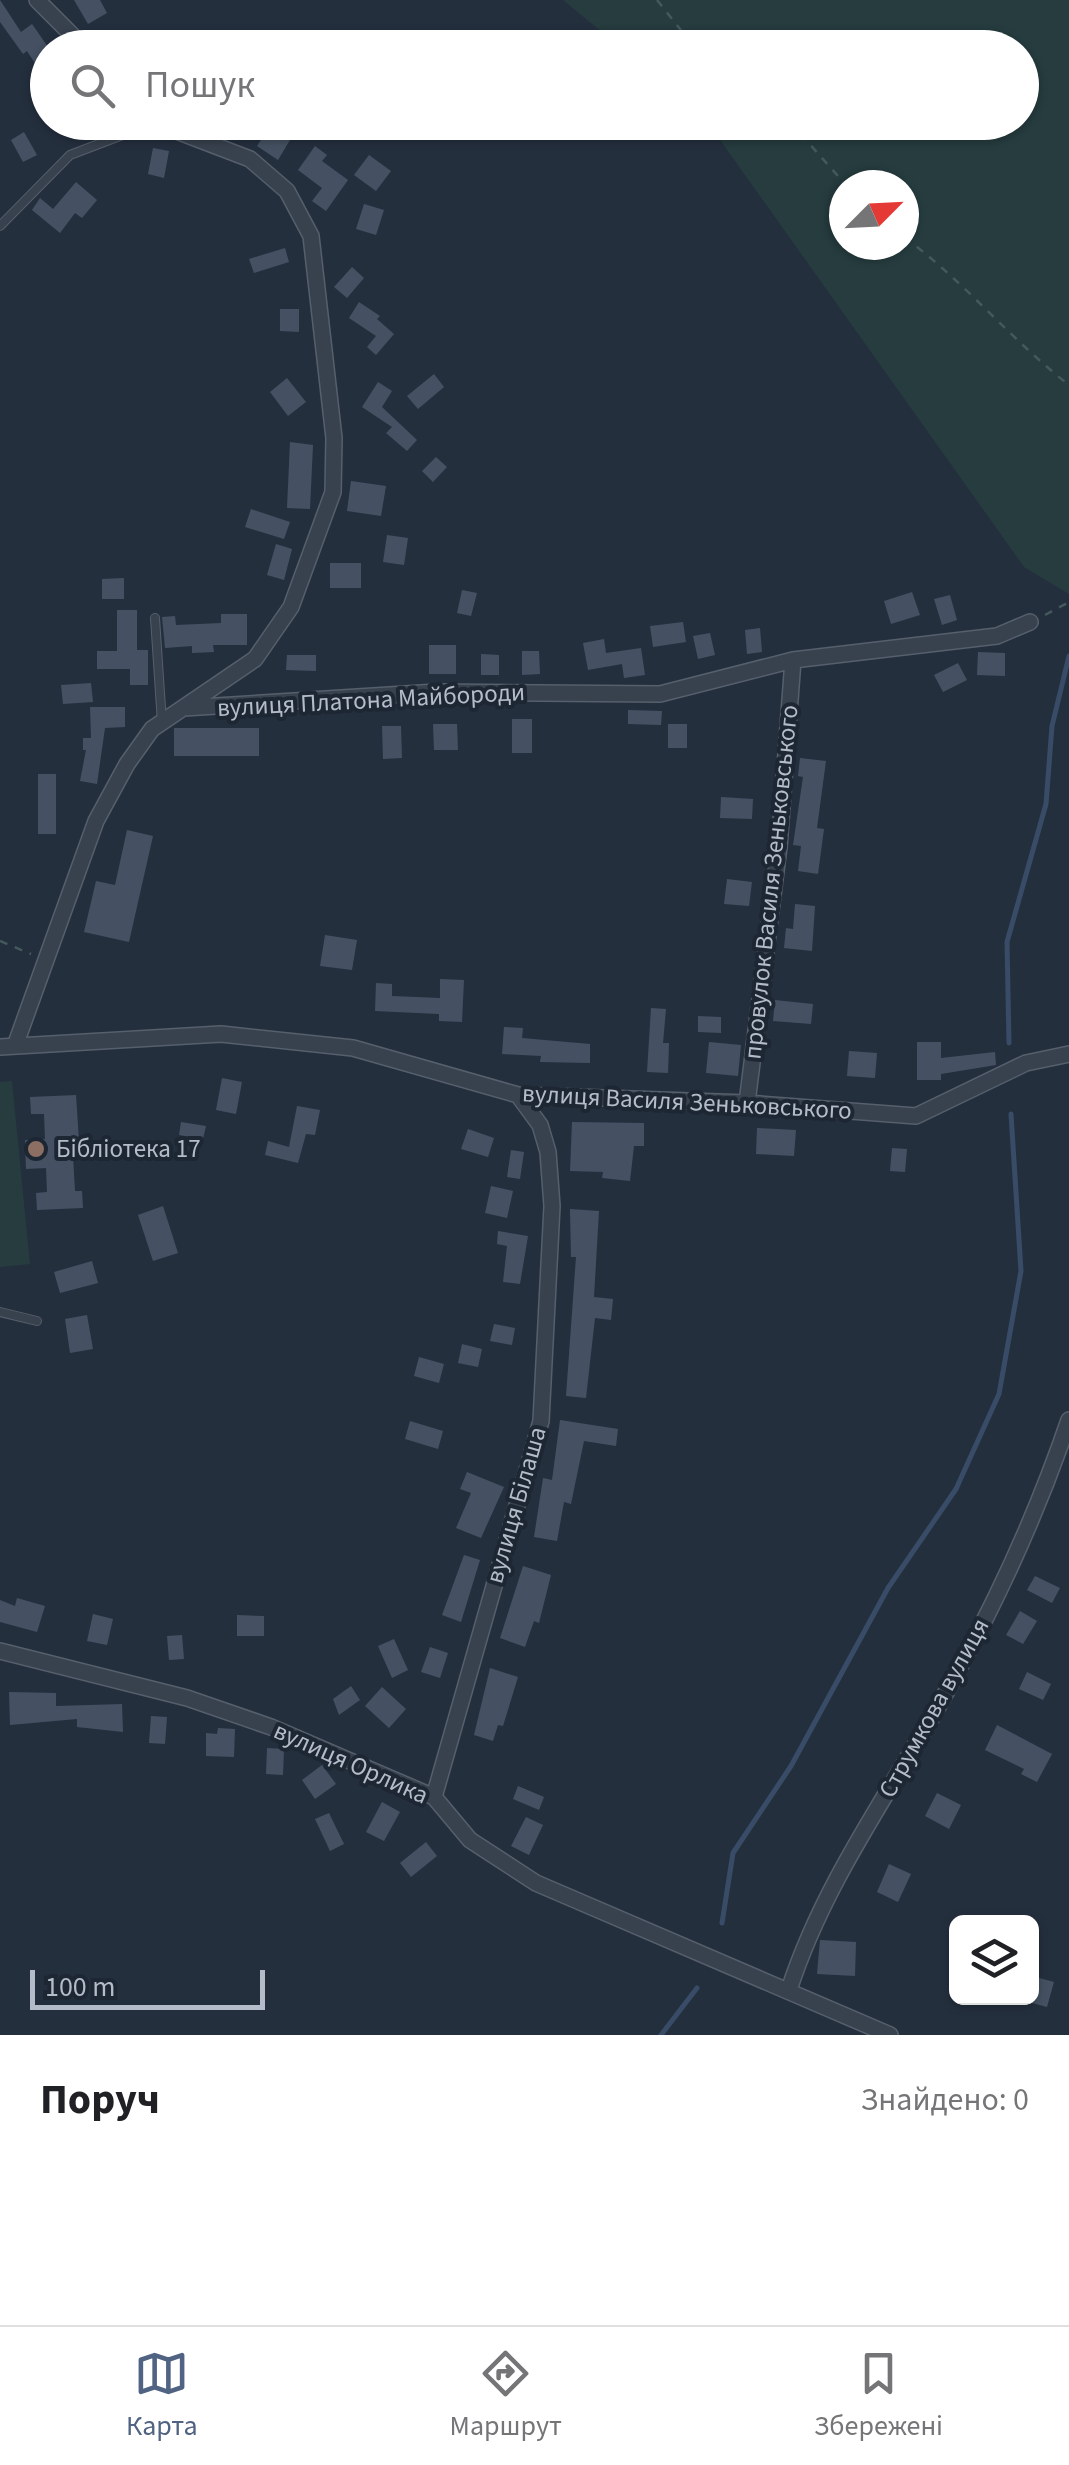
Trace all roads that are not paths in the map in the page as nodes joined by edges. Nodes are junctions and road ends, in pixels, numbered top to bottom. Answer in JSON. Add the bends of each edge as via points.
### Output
{"nodes":[{"id":1,"x":37,"y":0,"type":"edge"},
{"id":2,"x":68,"y":30,"type":"edge"},
{"id":3,"x":109,"y":140,"type":"edge"},
{"id":4,"x":199,"y":140,"type":"edge"},
{"id":5,"x":0,"y":226,"type":"edge"},
{"id":6,"x":155,"y":618,"type":"dead end"},
{"id":7,"x":1030,"y":622,"type":"road end"},
{"id":8,"x":793,"y":660,"type":"junction"},
{"id":9,"x":184,"y":708,"type":"junction"},
{"id":10,"x":162,"y":723,"type":"junction"},
{"id":11,"x":8,"y":1046,"type":"edge"},
{"id":12,"x":1069,"y":1054,"type":"edge"},
{"id":13,"x":518,"y":1095,"type":"junction"},
{"id":14,"x":746,"y":1103,"type":"junction"},
{"id":15,"x":0,"y":1312,"type":"edge"},
{"id":16,"x":37,"y":1321,"type":"dead end"},
{"id":17,"x":1069,"y":1420,"type":"edge"},
{"id":18,"x":0,"y":1651,"type":"edge"},
{"id":19,"x":434,"y":1797,"type":"junction"},
{"id":20,"x":789,"y":1990,"type":"junction"},
{"id":21,"x":890,"y":2035,"type":"edge"}],
"edges":[{"from":1,"to":2,"type":"street"},
{"from":3,"to":5,"type":"lane","via":[[70,155]]},
{"from":4,"to":9,"type":"street","via":[[250,159],[287,191],[311,236],[334,438],[333,492],[291,607],[255,659]]},
{"from":6,"to":10,"type":"lane"},
{"from":7,"to":8,"type":"street","name":"вулиця Платона Майбороди","via":[[997,636]]},
{"from":8,"to":9,"type":"street","name":"вулиця Платона Майбороди","via":[[660,694],[438,692]]},
{"from":8,"to":14,"type":"street","name":"провулок Василя Зеньковського","via":[[779,847]]},
{"from":9,"to":10,"type":"street"},
{"from":10,"to":11,"type":"street","via":[[127,764],[96,821]]},
{"from":11,"to":13,"type":"street","name":"вулиця Василя Зеньковського","via":[[221,1034],[353,1048]]},
{"from":12,"to":14,"type":"street","name":"вулиця Василя Зеньковського","via":[[1026,1063],[916,1116]]},
{"from":13,"to":14,"type":"street","name":"вулиця Василя Зеньковського"},
{"from":13,"to":19,"type":"street","name":"вулиця Білаша","via":[[540,1125],[552,1206],[541,1421]]},
{"from":15,"to":16,"type":"lane"},
{"from":17,"to":20,"type":"street","name":"Струмкова вулиця","via":[[1037,1512],[961,1666],[840,1872]]},
{"from":18,"to":19,"type":"street","name":"вулиця Орлика","via":[[187,1698]]},
{"from":19,"to":20,"type":"street","name":"вулиця Орлика","via":[[470,1840],[536,1882]]},
{"from":20,"to":21,"type":"street","name":"вулиця Орлика"}]}
